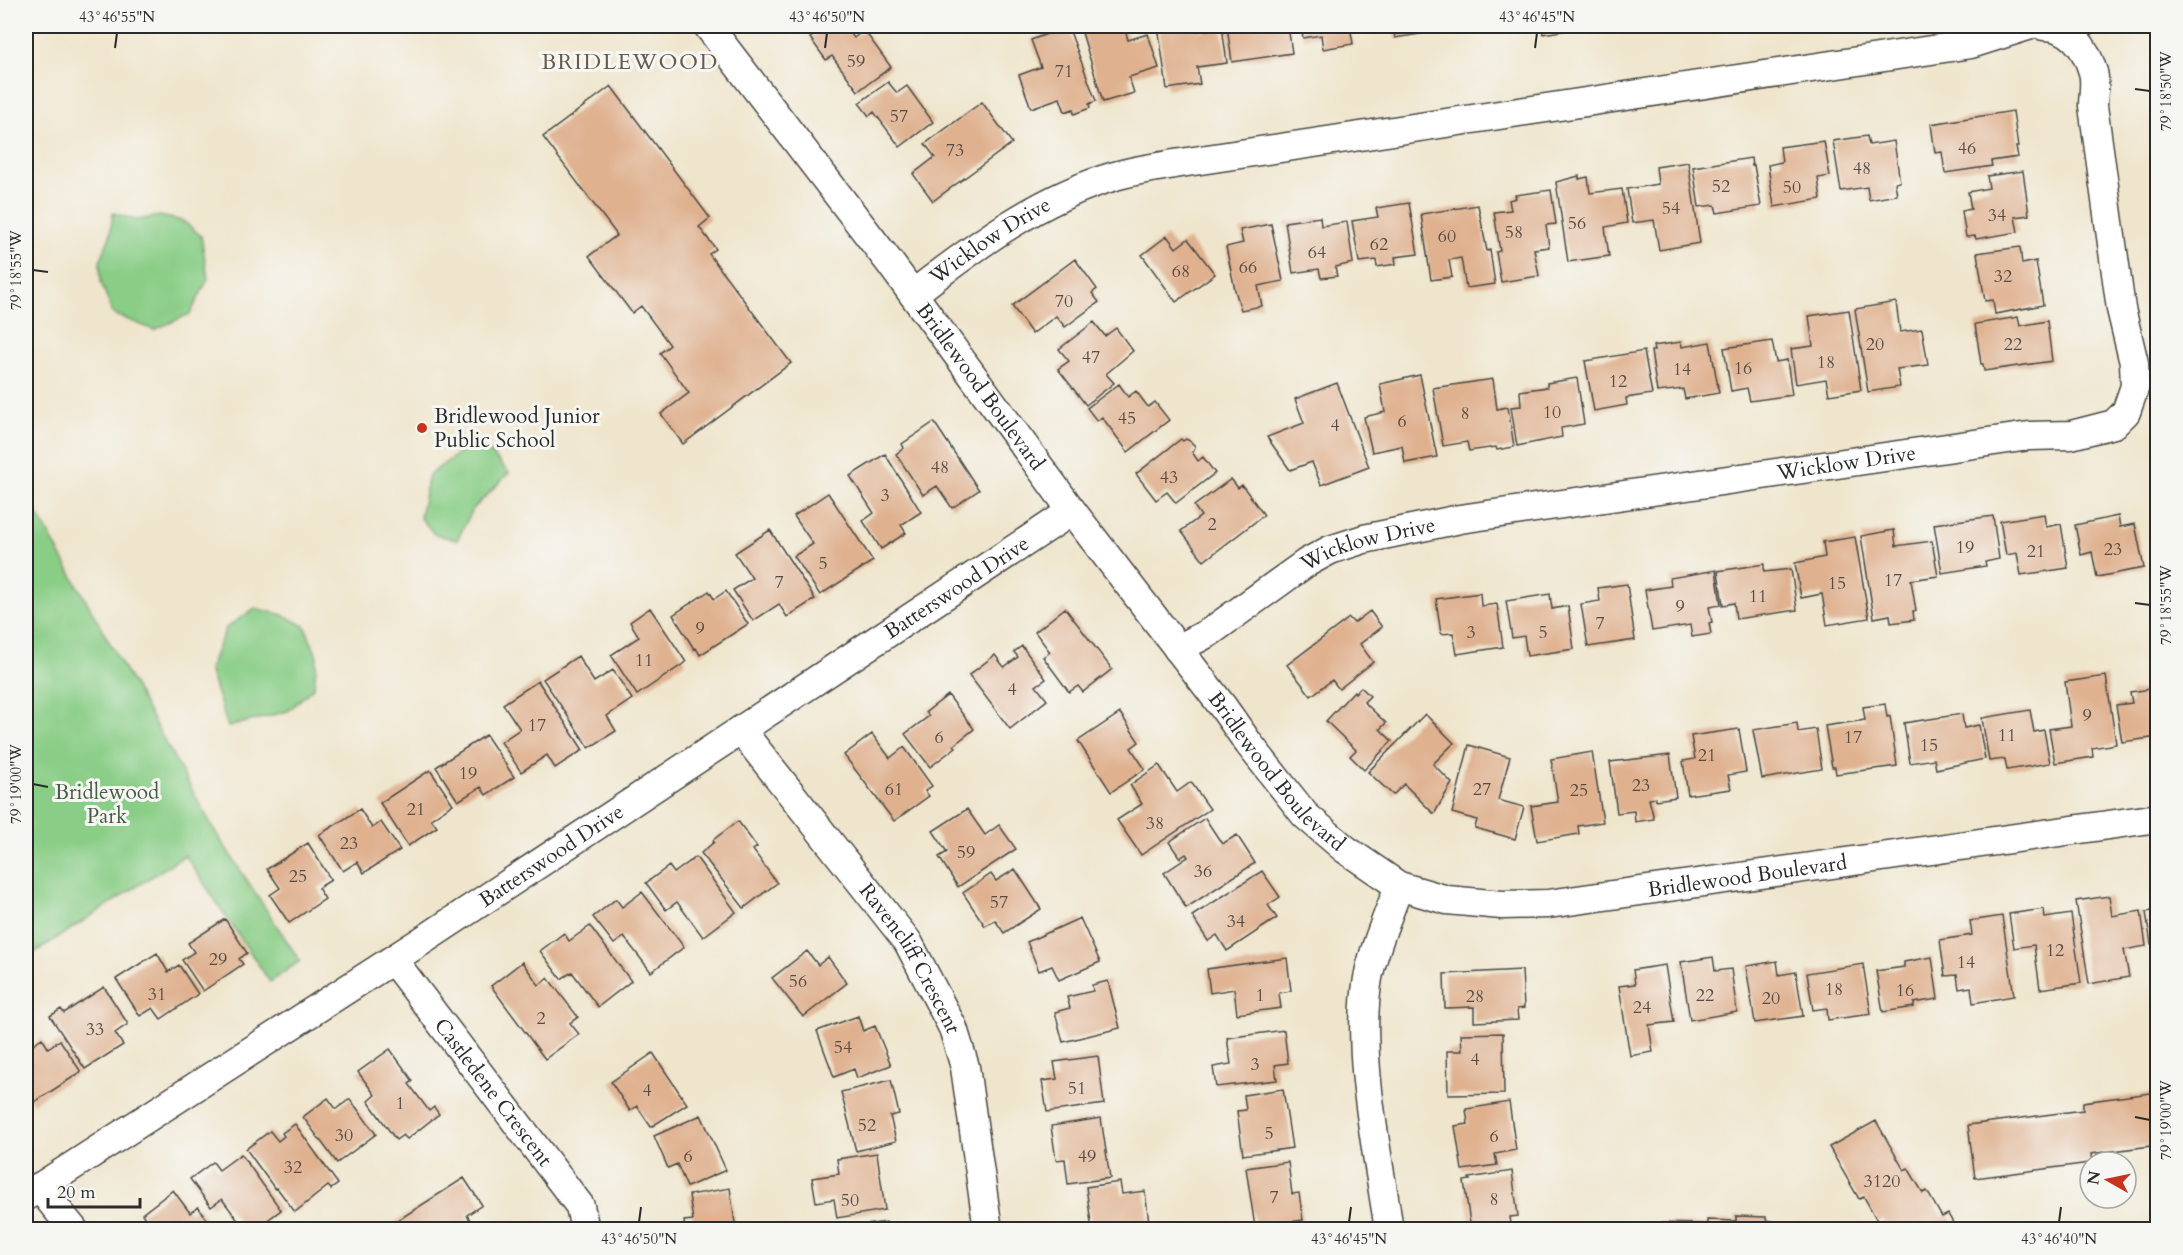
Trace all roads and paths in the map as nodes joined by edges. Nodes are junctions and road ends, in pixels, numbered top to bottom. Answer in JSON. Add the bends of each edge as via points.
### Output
{"nodes":[{"id":1,"x":708,"y":26,"type":"edge"},
{"id":2,"x":2028,"y":26,"type":"edge"},
{"id":3,"x":2044,"y":26,"type":"edge"},
{"id":4,"x":912,"y":294,"type":"junction"},
{"id":5,"x":1072,"y":512,"type":"junction"},
{"id":6,"x":1178,"y":649,"type":"junction"},
{"id":7,"x":741,"y":730,"type":"junction"},
{"id":8,"x":2157,"y":818,"type":"edge"},
{"id":9,"x":1399,"y":886,"type":"junction"},
{"id":10,"x":393,"y":960,"type":"junction"},
{"id":11,"x":32,"y":1192,"type":"edge"},
{"id":12,"x":74,"y":1230,"type":"edge"},
{"id":13,"x":585,"y":1230,"type":"edge"},
{"id":14,"x":988,"y":1230,"type":"edge"},
{"id":15,"x":1389,"y":1230,"type":"edge"}],
"edges":[{"from":1,"to":4,"type":"street","name":"Bridlewood Boulevard"},
{"from":2,"to":4,"type":"street","name":"Wicklow Drive","via":[[1971,44],[1115,175],[1025,215]]},
{"from":3,"to":6,"type":"street","name":"Wicklow Drive","via":[[2056,26],[2077,39],[2094,74],[2093,106],[2119,298],[2134,363],[2135,386],[2126,412],[2114,424],[2071,435],[2029,436],[1460,519],[1364,538],[1306,563],[1210,632]]},
{"from":4,"to":5,"type":"street","name":"Bridlewood Boulevard"},
{"from":5,"to":6,"type":"street","name":"Bridlewood Boulevard"},
{"from":5,"to":7,"type":"street","name":"Batterswood Drive"},
{"from":6,"to":9,"type":"street","name":"Bridlewood Boulevard","via":[[1305,815]]},
{"from":7,"to":10,"type":"street","name":"Batterswood Drive"},
{"from":7,"to":14,"type":"street","name":"Ravencliff Crescent","via":[[908,942],[953,1028],[965,1067]]},
{"from":8,"to":9,"type":"street","name":"Bridlewood Boulevard","via":[[1548,904],[1447,900]]},
{"from":9,"to":15,"type":"street","via":[[1368,978],[1365,1023],[1366,1070]]},
{"from":10,"to":11,"type":"street","name":"Batterswood Drive"},
{"from":10,"to":13,"type":"street","name":"Castledene Crescent","via":[[580,1206]]},
{"from":11,"to":12,"type":"street"}]}
